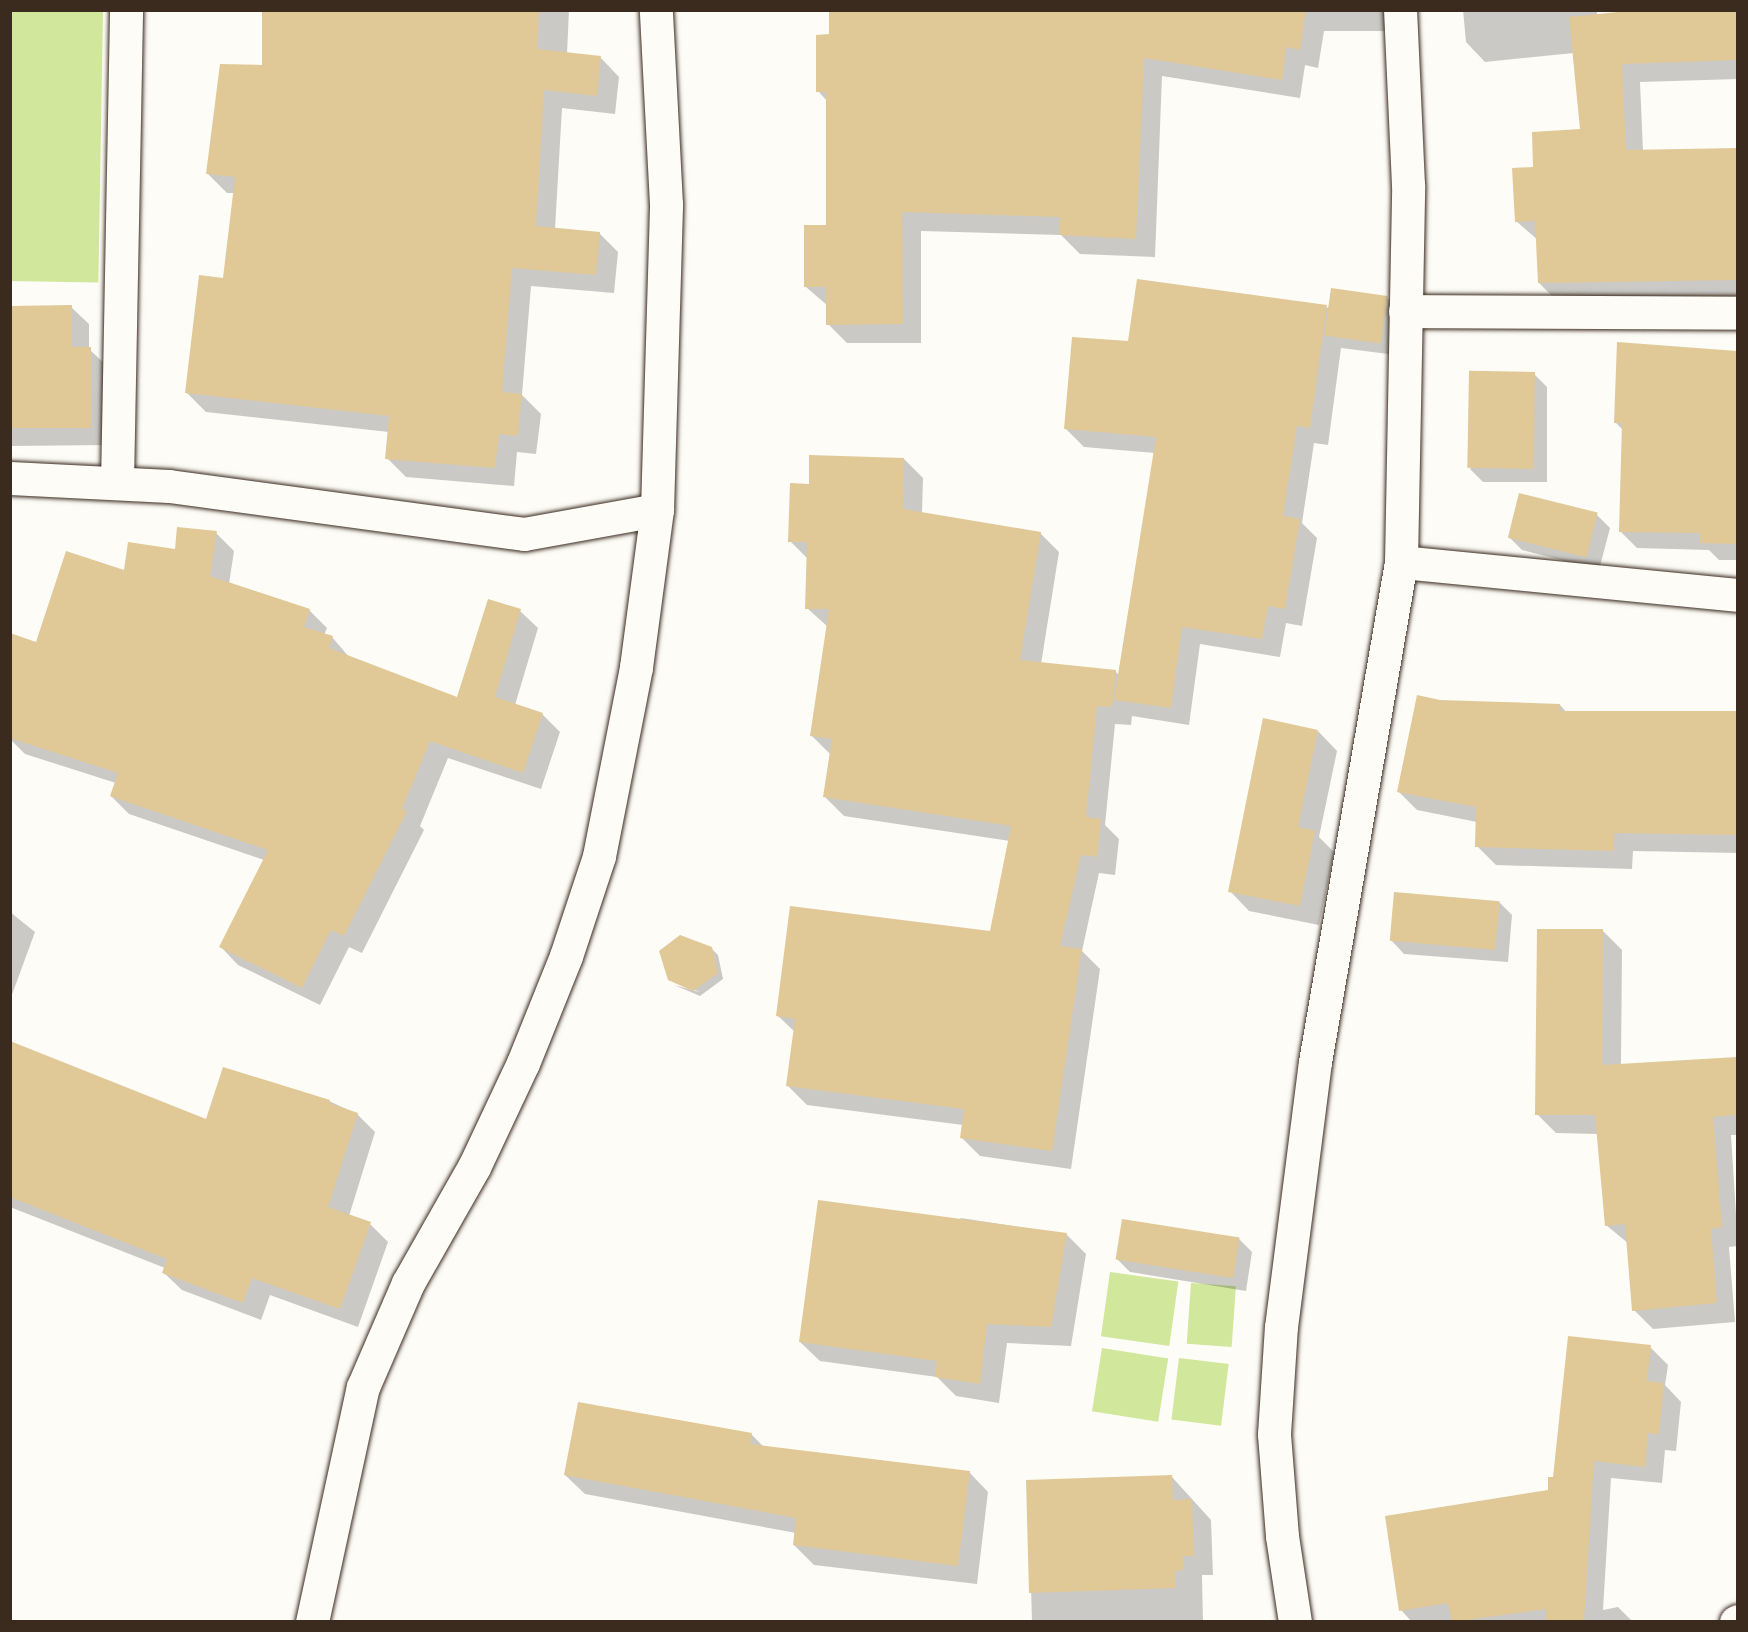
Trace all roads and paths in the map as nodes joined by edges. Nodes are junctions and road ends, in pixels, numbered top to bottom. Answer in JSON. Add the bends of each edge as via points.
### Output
{"nodes":[{"id":1,"x":126,"y":10,"type":"edge"},
{"id":2,"x":656,"y":10,"type":"edge"},
{"id":3,"x":1400,"y":10,"type":"edge"},
{"id":4,"x":1405,"y":311,"type":"junction"},
{"id":5,"x":1737,"y":313,"type":"edge"},
{"id":6,"x":10,"y":478,"type":"edge"},
{"id":7,"x":117,"y":483,"type":"junction"},
{"id":8,"x":657,"y":510,"type":"junction"},
{"id":9,"x":1401,"y":562,"type":"junction"},
{"id":10,"x":1737,"y":595,"type":"edge"},
{"id":11,"x":312,"y":1622,"type":"edge"},
{"id":12,"x":1295,"y":1622,"type":"edge"}],
"edges":[{"from":1,"to":7,"type":"street"},
{"from":2,"to":8,"type":"street","via":[[666,204]]},
{"from":3,"to":4,"type":"street","via":[[1407,184]]},
{"from":4,"to":5,"type":"street"},
{"from":4,"to":9,"type":"street"},
{"from":6,"to":7,"type":"street"},
{"from":7,"to":8,"type":"street","via":[[169,486],[524,534]]},
{"from":8,"to":11,"type":"street","via":[[634,678],[598,855],[566,956],[523,1064],[474,1167],[408,1283],[363,1387]]},
{"from":9,"to":10,"type":"street"},
{"from":9,"to":12,"type":"street","via":[[1315,1062],[1281,1327],[1274,1434],[1282,1536]]}]}
